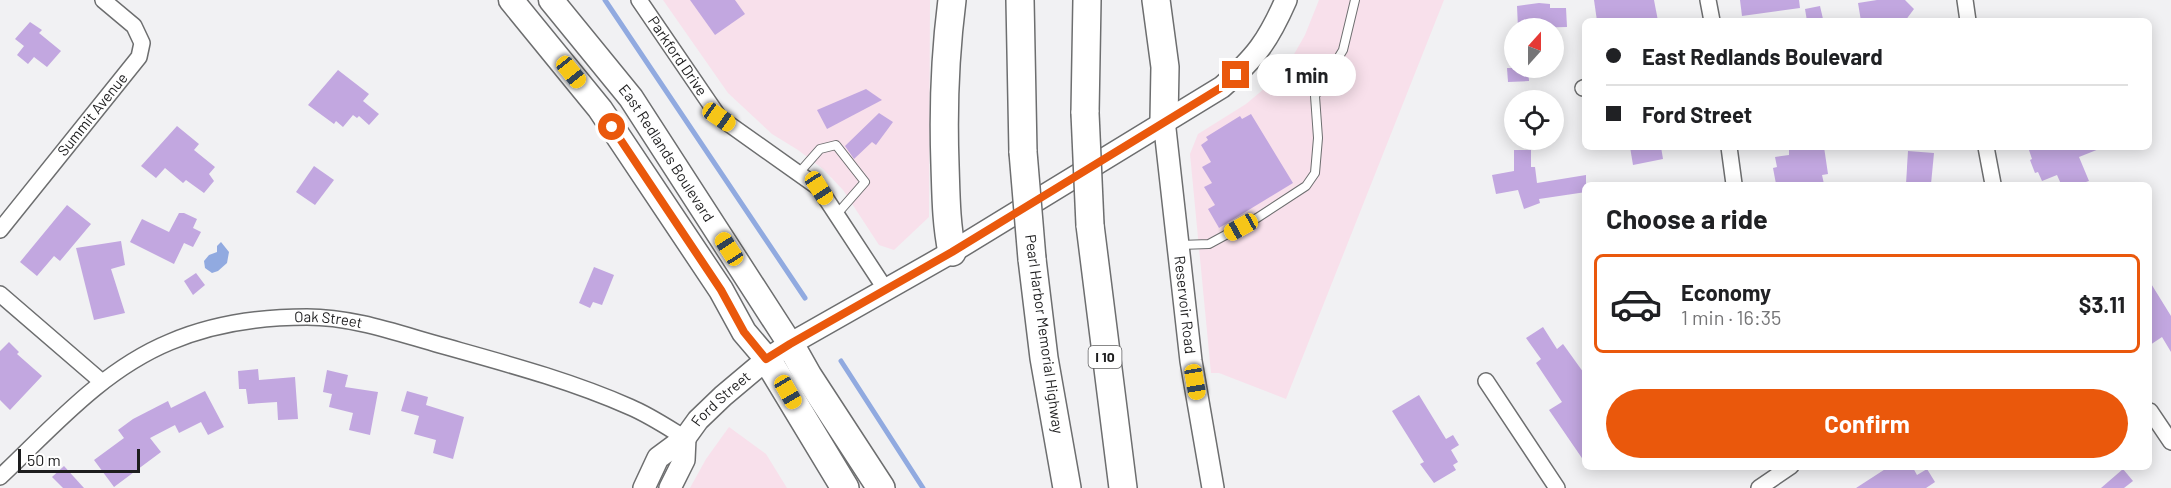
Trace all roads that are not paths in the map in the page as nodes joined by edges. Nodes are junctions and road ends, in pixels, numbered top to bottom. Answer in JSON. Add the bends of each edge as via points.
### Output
{"nodes":[{"id":1,"x":103,"y":0,"type":"edge"},
{"id":2,"x":511,"y":0,"type":"edge"},
{"id":3,"x":551,"y":0,"type":"edge"},
{"id":4,"x":639,"y":0,"type":"edge"},
{"id":5,"x":952,"y":0,"type":"edge"},
{"id":6,"x":1020,"y":0,"type":"edge"},
{"id":7,"x":1087,"y":0,"type":"edge"},
{"id":8,"x":1156,"y":0,"type":"edge"},
{"id":9,"x":1286,"y":0,"type":"edge"},
{"id":10,"x":1355,"y":0,"type":"edge"},
{"id":11,"x":1708,"y":0,"type":"edge"},
{"id":12,"x":1965,"y":0,"type":"edge"},
{"id":13,"x":1711,"y":18,"type":"edge"},
{"id":14,"x":1968,"y":18,"type":"edge"},
{"id":15,"x":1164,"y":120,"type":"junction"},
{"id":16,"x":1729,"y":150,"type":"edge"},
{"id":17,"x":1987,"y":150,"type":"edge"},
{"id":18,"x":798,"y":174,"type":"junction"},
{"id":19,"x":1734,"y":182,"type":"edge"},
{"id":20,"x":1993,"y":182,"type":"edge"},
{"id":21,"x":837,"y":214,"type":"junction"},
{"id":22,"x":0,"y":230,"type":"edge"},
{"id":23,"x":1179,"y":246,"type":"junction"},
{"id":24,"x":952,"y":252,"type":"junction"},
{"id":25,"x":886,"y":290,"type":"junction"},
{"id":26,"x":0,"y":294,"type":"edge"},
{"id":27,"x":790,"y":344,"type":"junction"},
{"id":28,"x":766,"y":359,"type":"junction"},
{"id":29,"x":1486,"y":381,"type":"dead end"},
{"id":30,"x":102,"y":382,"type":"junction"},
{"id":31,"x":2152,"y":414,"type":"edge"},
{"id":32,"x":685,"y":438,"type":"junction"},
{"id":33,"x":2171,"y":442,"type":"edge"},
{"id":34,"x":1785,"y":470,"type":"edge"},
{"id":35,"x":0,"y":477,"type":"edge"},
{"id":36,"x":644,"y":488,"type":"edge"},
{"id":37,"x":670,"y":488,"type":"edge"},
{"id":38,"x":844,"y":488,"type":"edge"},
{"id":39,"x":881,"y":488,"type":"edge"},
{"id":40,"x":1067,"y":488,"type":"edge"},
{"id":41,"x":1123,"y":488,"type":"edge"},
{"id":42,"x":1213,"y":488,"type":"edge"},
{"id":43,"x":1557,"y":488,"type":"edge"},
{"id":44,"x":1759,"y":488,"type":"edge"}],
"edges":[{"from":1,"to":22,"type":"street","name":"Summit Avenue","via":[[134,26],[142,43],[139,57]]},
{"from":2,"to":28,"type":"main road","name":"East Redlands Boulevard","via":[[600,109],[721,290],[744,332]]},
{"from":3,"to":27,"type":"main road","name":"East Redlands Boulevard","via":[[631,98]]},
{"from":4,"to":18,"type":"street","name":"Parkford Drive","via":[[719,117]]},
{"from":5,"to":24,"type":"highway","via":[[944,122],[947,224]]},
{"from":6,"to":40,"type":"highway","name":"Pearl Harbor Memorial Highway","bridge":true,"via":[[1023,152],[1032,259],[1044,358]]},
{"from":7,"to":41,"type":"highway","number":"I 10","bridge":true,"via":[[1089,225]]},
{"from":8,"to":15,"type":"highway","via":[[1165,67]]},
{"from":9,"to":15,"type":"main road","name":"Ford Street","via":[[1272,31],[1250,63],[1222,87]]},
{"from":10,"to":23,"type":"lane","via":[[1343,50],[1315,96],[1315,173],[1306,186],[1209,244]]},
{"from":11,"to":13,"type":"street"},
{"from":12,"to":14,"type":"street"},
{"from":15,"to":23,"type":"main road","name":"Reservoir Road"},
{"from":15,"to":24,"type":"main road","name":"Ford Street"},
{"from":16,"to":19,"type":"street"},
{"from":17,"to":20,"type":"street"},
{"from":18,"to":21,"type":"street","name":"Parkford Drive","via":[[819,188]]},
{"from":18,"to":21,"type":"lane","via":[[820,149],[836,145],[865,182]]},
{"from":21,"to":25,"type":"street","name":"Parkford Drive"},
{"from":23,"to":42,"type":"main road","name":"Reservoir Road","via":[[1191,361]]},
{"from":24,"to":25,"type":"main road","name":"Ford Street"},
{"from":25,"to":27,"type":"main road","name":"Ford Street"},
{"from":26,"to":30,"type":"street"},
{"from":27,"to":28,"type":"main road","name":"Ford Street"},
{"from":27,"to":39,"type":"highway"},
{"from":28,"to":32,"type":"main road","name":"Ford Street","via":[[698,420]]},
{"from":28,"to":38,"type":"highway"},
{"from":29,"to":43,"type":"street"},
{"from":30,"to":32,"type":"street","name":"Oak Street","via":[[170,342],[253,319],[309,317],[362,323],[584,388],[632,407]]},
{"from":30,"to":35,"type":"street","name":"Oak Street"},
{"from":31,"to":33,"type":"street"},
{"from":32,"to":36,"type":"main road","name":"Ford Street","via":[[658,458]]},
{"from":32,"to":37,"type":"main road","name":"Ford Street","via":[[684,460]]},
{"from":34,"to":44,"type":"street"}]}
